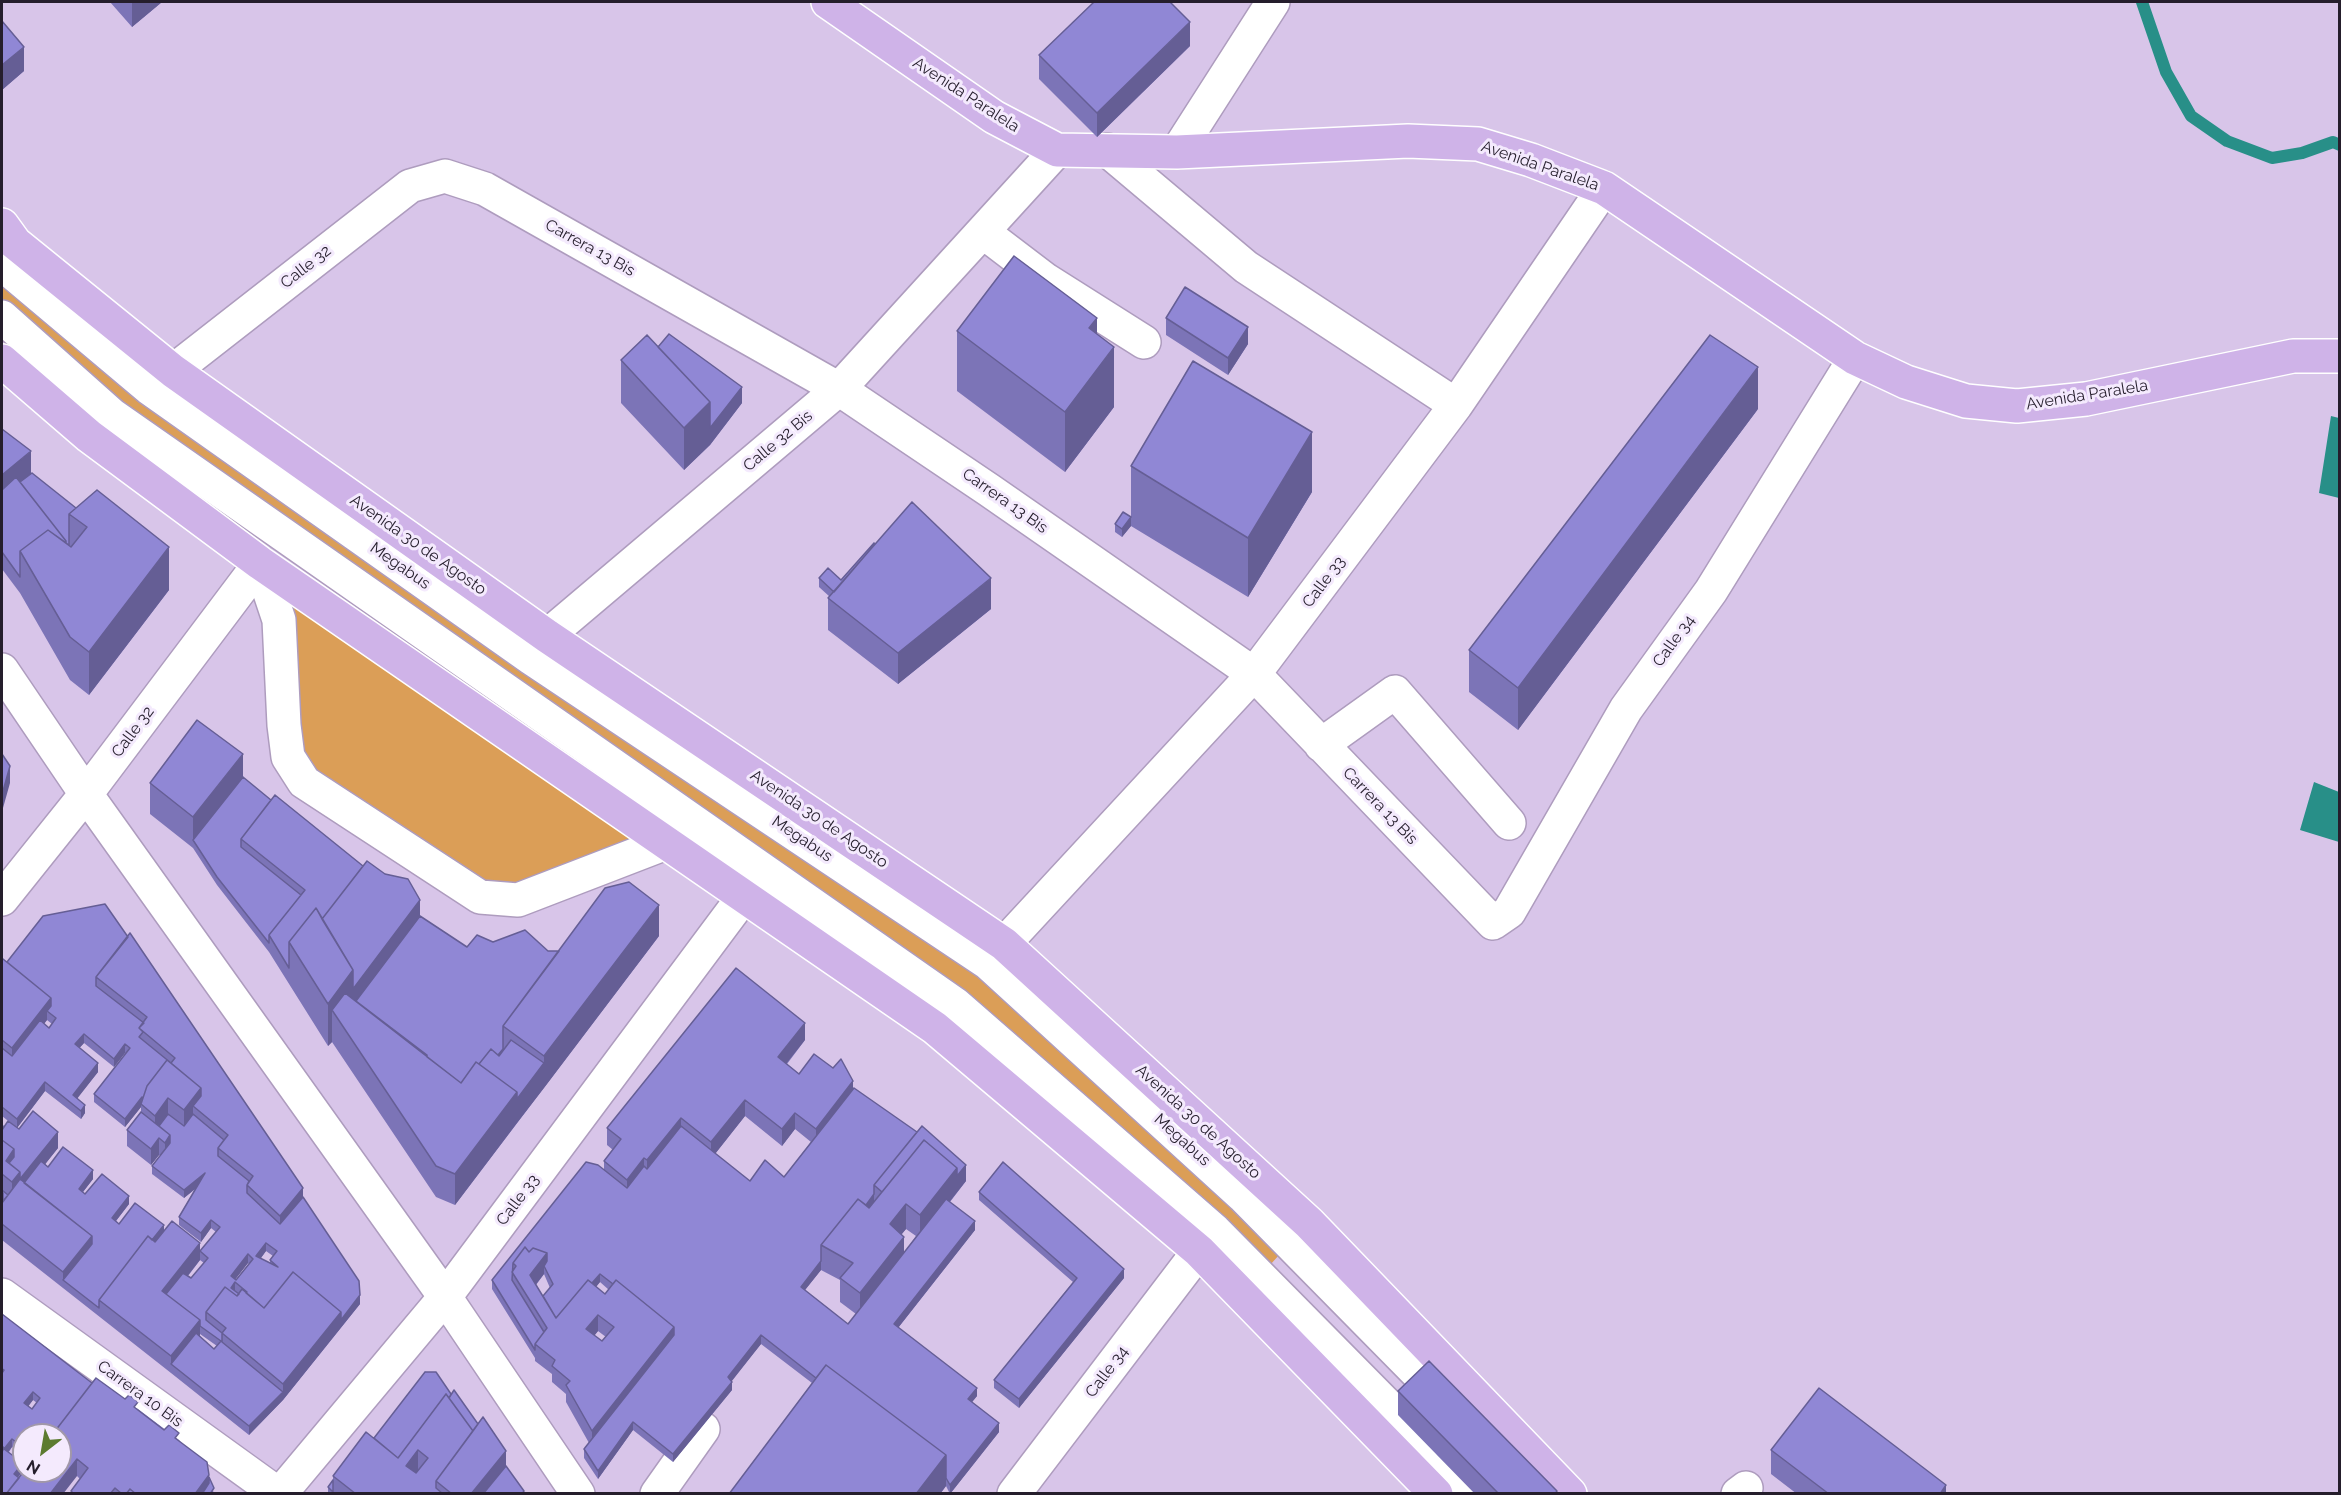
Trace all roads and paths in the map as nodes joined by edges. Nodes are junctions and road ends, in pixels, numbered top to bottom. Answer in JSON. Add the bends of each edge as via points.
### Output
{"nodes":[{"id":1,"x":828,"y":2,"type":"edge"},
{"id":2,"x":1273,"y":2,"type":"edge"},
{"id":3,"x":1057,"y":150,"type":"junction"},
{"id":4,"x":1107,"y":150,"type":"junction"},
{"id":5,"x":1177,"y":152,"type":"junction"},
{"id":6,"x":445,"y":176,"type":"joint"},
{"id":7,"x":1604,"y":188,"type":"junction"},
{"id":8,"x":2,"y":225,"type":"edge"},
{"id":9,"x":983,"y":231,"type":"junction"},
{"id":10,"x":2,"y":264,"type":"edge"},
{"id":11,"x":2,"y":317,"type":"edge"},
{"id":12,"x":1144,"y":342,"type":"dead end"},
{"id":13,"x":2340,"y":356,"type":"edge"},
{"id":14,"x":1855,"y":358,"type":"junction"},
{"id":15,"x":2,"y":361,"type":"edge"},
{"id":16,"x":173,"y":371,"type":"junction"},
{"id":17,"x":839,"y":389,"type":"junction"},
{"id":18,"x":1456,"y":405,"type":"junction"},
{"id":19,"x":260,"y":563,"type":"junction"},
{"id":20,"x":539,"y":647,"type":"junction"},
{"id":21,"x":2,"y":670,"type":"edge"},
{"id":22,"x":1254,"y":674,"type":"junction"},
{"id":23,"x":509,"y":694,"type":"junction"},
{"id":24,"x":491,"y":721,"type":"junction"},
{"id":25,"x":1321,"y":745,"type":"junction"},
{"id":26,"x":86,"y":794,"type":"junction"},
{"id":27,"x":1509,"y":823,"type":"dead end"},
{"id":28,"x":666,"y":843,"type":"junction"},
{"id":29,"x":5,"y":887,"type":"edge"},
{"id":30,"x":744,"y":896,"type":"junction"},
{"id":31,"x":1493,"y":923,"type":"joint"},
{"id":32,"x":1004,"y":944,"type":"junction"},
{"id":33,"x":1199,"y":1251,"type":"junction"},
{"id":34,"x":2,"y":1295,"type":"edge"},
{"id":35,"x":446,"y":1297,"type":"junction"},
{"id":36,"x":703,"y":1429,"type":"edge"},
{"id":37,"x":279,"y":1494,"type":"edge"},
{"id":38,"x":578,"y":1494,"type":"edge"},
{"id":39,"x":657,"y":1494,"type":"edge"},
{"id":40,"x":1014,"y":1494,"type":"edge"},
{"id":41,"x":1436,"y":1494,"type":"edge"},
{"id":42,"x":1475,"y":1494,"type":"edge"},
{"id":43,"x":1536,"y":1494,"type":"edge"},
{"id":44,"x":1570,"y":1494,"type":"edge"}],
"edges":[{"from":1,"to":3,"type":"main road","name":"Avenida Paralela","via":[[994,117]]},
{"from":2,"to":5,"type":"street"},
{"from":3,"to":4,"type":"main road","name":"Avenida Paralela"},
{"from":3,"to":9,"type":"street","name":"Calle 32 Bis"},
{"from":4,"to":5,"type":"main road","name":"Avenida Paralela"},
{"from":4,"to":18,"type":"street","via":[[1246,267]]},
{"from":5,"to":7,"type":"main road","name":"Avenida Paralela","via":[[1408,141],[1478,144]]},
{"from":6,"to":16,"type":"street","name":"Calle 32","via":[[410,186]]},
{"from":6,"to":17,"type":"street","name":"Carrera 13 Bis","via":[[485,189]]},
{"from":7,"to":14,"type":"main road","name":"Avenida Paralela"},
{"from":7,"to":18,"type":"street","name":"Calle 33"},
{"from":8,"to":16,"type":"main road","name":"Avenida 30 de Agosto","via":[[15,243]]},
{"from":9,"to":12,"type":"street","via":[[1046,280]]},
{"from":9,"to":17,"type":"street","name":"Calle 32 Bis"},
{"from":10,"to":20,"type":"street","name":"Megabus","via":[[149,388]]},
{"from":11,"to":23,"type":"street","via":[[112,415]]},
{"from":13,"to":14,"type":"main road","name":"Avenida Paralela","via":[[2293,356],[2086,399],[2017,406],[1966,402],[1906,382]]},
{"from":14,"to":31,"type":"street","name":"Calle 34","via":[[1711,591],[1626,709],[1509,912]]},
{"from":15,"to":19,"type":"main road","via":[[89,436]]},
{"from":16,"to":20,"type":"main road","name":"Avenida 30 de Agosto"},
{"from":17,"to":20,"type":"street","name":"Calle 32 Bis"},
{"from":17,"to":22,"type":"street","name":"Carrera 13 Bis"},
{"from":18,"to":22,"type":"street","name":"Calle 33"},
{"from":19,"to":24,"type":"main road"},
{"from":19,"to":26,"type":"street","name":"Calle 32"},
{"from":19,"to":28,"type":"street","via":[[279,620],[288,757],[304,782],[480,897],[518,900]]},
{"from":20,"to":23,"type":"street","name":"Calle 32 Bis"},
{"from":20,"to":32,"type":"main road","name":"Avenida 30 de Agosto"},
{"from":20,"to":43,"type":"street","name":"Megabus","via":[[988,963],[1243,1196]]},
{"from":21,"to":26,"type":"street"},
{"from":22,"to":25,"type":"street","name":"Carrera 13 Bis"},
{"from":22,"to":32,"type":"street","name":"Calle 33"},
{"from":23,"to":24,"type":"street","name":"Calle 32 Bis"},
{"from":23,"to":42,"type":"street","via":[[955,1004],[1215,1231]]},
{"from":24,"to":28,"type":"main road"},
{"from":25,"to":27,"type":"street","via":[[1395,692]]},
{"from":25,"to":31,"type":"street","name":"Carrera 13 Bis"},
{"from":26,"to":29,"type":"street","name":"Calle 32"},
{"from":26,"to":35,"type":"street"},
{"from":28,"to":30,"type":"main road"},
{"from":30,"to":33,"type":"main road","via":[[935,1028]]},
{"from":30,"to":35,"type":"street","name":"Calle 33"},
{"from":32,"to":44,"type":"main road","name":"Avenida 30 de Agosto","via":[[1308,1223]]},
{"from":33,"to":40,"type":"street","name":"Calle 34"},
{"from":33,"to":41,"type":"main road"},
{"from":34,"to":37,"type":"street","name":"Carrera 10 Bis"},
{"from":35,"to":37,"type":"street","name":"Calle 33"},
{"from":35,"to":38,"type":"street"},
{"from":36,"to":39,"type":"street"}]}
